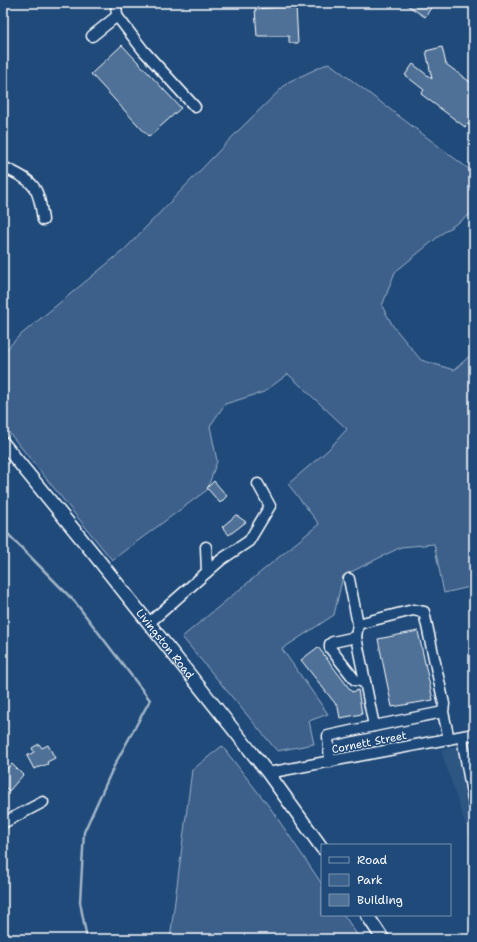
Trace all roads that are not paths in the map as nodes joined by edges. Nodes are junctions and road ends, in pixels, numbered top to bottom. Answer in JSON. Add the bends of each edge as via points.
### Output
{"nodes":[{"id":1,"x":116,"y":3,"type":"edge"},
{"id":2,"x":117,"y":16,"type":"junction"},
{"id":3,"x":92,"y":36,"type":"dead end"},
{"id":4,"x":195,"y":107,"type":"dead end"},
{"id":5,"x":3,"y":167,"type":"edge"},
{"id":6,"x":43,"y":220,"type":"dead end"},
{"id":7,"x":3,"y":443,"type":"edge"},
{"id":8,"x":258,"y":484,"type":"dead end"},
{"id":9,"x":206,"y":547,"type":"dead end"},
{"id":10,"x":207,"y":572,"type":"junction"},
{"id":11,"x":349,"y":579,"type":"dead end"},
{"id":12,"x":149,"y":623,"type":"junction"},
{"id":13,"x":358,"y":624,"type":"junction"},
{"id":14,"x":356,"y":637,"type":"junction"},
{"id":15,"x":365,"y":682,"type":"junction"},
{"id":16,"x":443,"y":712,"type":"junction"},
{"id":17,"x":374,"y":726,"type":"junction"},
{"id":18,"x":474,"y":734,"type":"edge"},
{"id":19,"x":462,"y":737,"type":"junction"},
{"id":20,"x":449,"y":739,"type":"junction"},
{"id":21,"x":330,"y":762,"type":"junction"},
{"id":22,"x":268,"y":773,"type":"junction"},
{"id":23,"x":43,"y":802,"type":"dead end"},
{"id":24,"x":474,"y":805,"type":"edge"},
{"id":25,"x":3,"y":823,"type":"edge"},
{"id":26,"x":321,"y":847,"type":"edge"},
{"id":27,"x":368,"y":916,"type":"edge"},
{"id":28,"x":384,"y":939,"type":"edge"}],
"edges":[{"from":1,"to":2,"type":"street"},
{"from":2,"to":3,"type":"street"},
{"from":2,"to":4,"type":"street","via":[[143,50]]},
{"from":5,"to":6,"type":"street","via":[[26,178],[39,196]]},
{"from":7,"to":12,"type":"main road","name":"Livingston Road"},
{"from":8,"to":10,"type":"street","via":[[270,506],[249,541]]},
{"from":9,"to":10,"type":"street"},
{"from":10,"to":12,"type":"street"},
{"from":11,"to":13,"type":"street"},
{"from":12,"to":22,"type":"main road","name":"Livingston Road"},
{"from":13,"to":14,"type":"street"},
{"from":13,"to":16,"type":"street","via":[[413,610],[424,612],[444,704]]},
{"from":14,"to":15,"type":"street"},
{"from":14,"to":15,"type":"street","via":[[333,642],[330,648],[356,680]]},
{"from":15,"to":17,"type":"street"},
{"from":16,"to":17,"type":"street"},
{"from":16,"to":20,"type":"street"},
{"from":17,"to":21,"type":"street","via":[[328,736]]},
{"from":18,"to":19,"type":"street","name":"Cornett Street"},
{"from":19,"to":20,"type":"street","name":"Cornett Street"},
{"from":19,"to":24,"type":"street"},
{"from":20,"to":21,"type":"street","name":"Cornett Street"},
{"from":21,"to":22,"type":"street","name":"Cornett Street"},
{"from":22,"to":26,"type":"main road","name":"Livingston Road"},
{"from":23,"to":25,"type":"street"},
{"from":27,"to":28,"type":"main road"}]}
